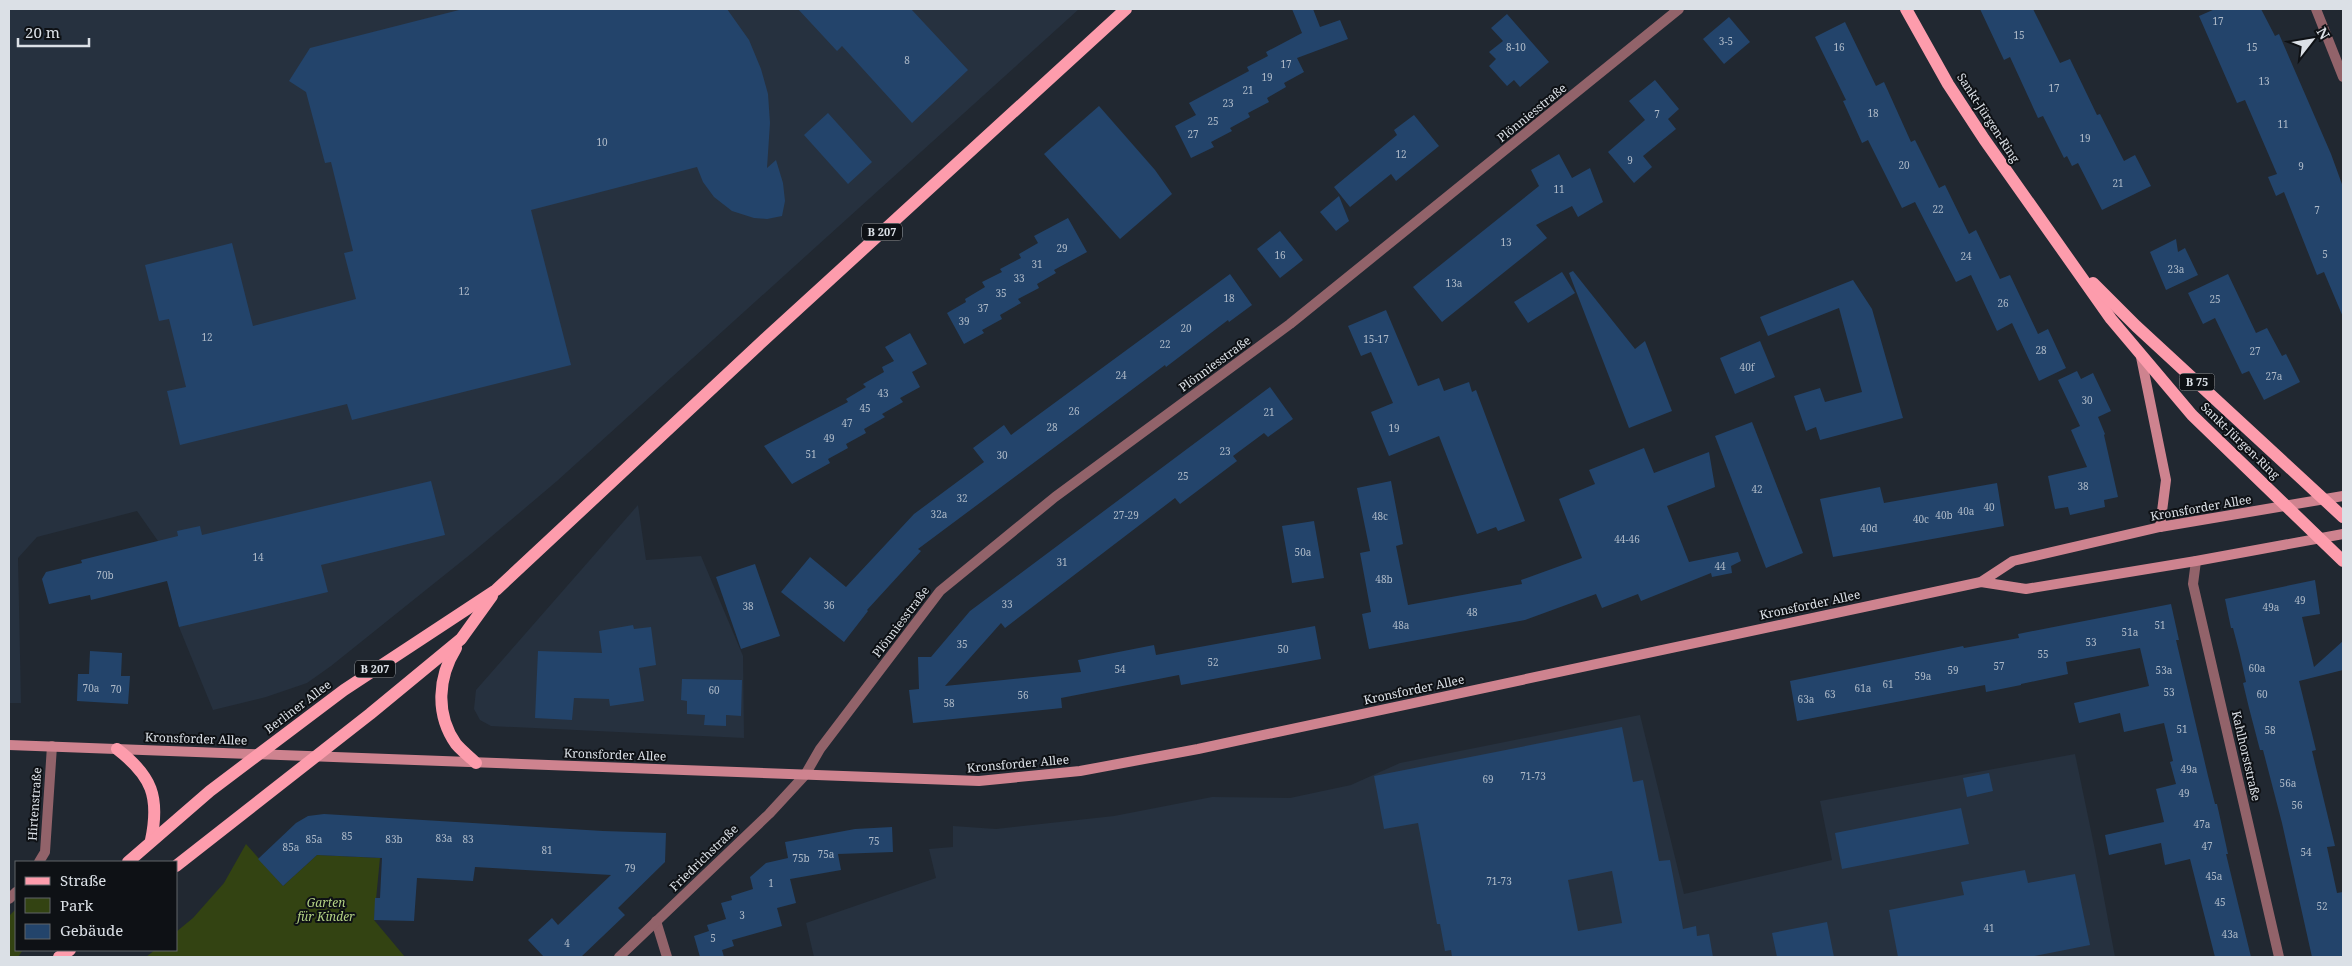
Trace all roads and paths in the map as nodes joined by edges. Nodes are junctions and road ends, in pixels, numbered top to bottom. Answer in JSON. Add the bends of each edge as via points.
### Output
{"nodes":[{"id":1,"x":1126,"y":9,"type":"edge"},
{"id":2,"x":1679,"y":9,"type":"edge"},
{"id":3,"x":1906,"y":9,"type":"edge"},
{"id":4,"x":2316,"y":9,"type":"edge"},
{"id":5,"x":2343,"y":77,"type":"edge"},
{"id":6,"x":2071,"y":262,"type":"junction"},
{"id":7,"x":2141,"y":357,"type":"junction"},
{"id":8,"x":2343,"y":496,"type":"edge"},
{"id":9,"x":2325,"y":500,"type":"junction"},
{"id":10,"x":2286,"y":506,"type":"junction"},
{"id":11,"x":2343,"y":517,"type":"edge"},
{"id":12,"x":2160,"y":527,"type":"junction"},
{"id":13,"x":2343,"y":534,"type":"edge"},
{"id":14,"x":2321,"y":538,"type":"junction"},
{"id":15,"x":2196,"y":561,"type":"junction"},
{"id":16,"x":2343,"y":561,"type":"edge"},
{"id":17,"x":1981,"y":582,"type":"junction"},
{"id":18,"x":496,"y":590,"type":"junction"},
{"id":19,"x":461,"y":639,"type":"junction"},
{"id":20,"x":9,"y":745,"type":"edge"},
{"id":21,"x":52,"y":746,"type":"junction"},
{"id":22,"x":117,"y":749,"type":"junction"},
{"id":23,"x":259,"y":754,"type":"junction"},
{"id":24,"x":316,"y":757,"type":"junction"},
{"id":25,"x":476,"y":763,"type":"junction"},
{"id":26,"x":805,"y":775,"type":"junction"},
{"id":27,"x":151,"y":840,"type":"junction"},
{"id":28,"x":40,"y":861,"type":"edge"},
{"id":29,"x":129,"y":861,"type":"edge"},
{"id":30,"x":178,"y":864,"type":"edge"},
{"id":31,"x":656,"y":922,"type":"junction"},
{"id":32,"x":619,"y":957,"type":"edge"},
{"id":33,"x":667,"y":957,"type":"edge"},
{"id":34,"x":2279,"y":957,"type":"edge"}],
"edges":[{"from":1,"to":18,"type":"main road","number":"B 207","via":[[772,332]]},
{"from":2,"to":26,"type":"street","name":"Plönniesstraße","via":[[1290,324],[1056,497],[940,591],[820,748]]},
{"from":3,"to":6,"type":"main road","name":"Sankt-Jürgen-Ring","number":"B 75","via":[[1948,84]]},
{"from":4,"to":5,"type":"street"},
{"from":6,"to":7,"type":"main road","name":"Sankt-Jürgen-Ring","number":"B 75"},
{"from":6,"to":9,"type":"main road","name":"Sankt-Jürgen-Ring","number":"B 75"},
{"from":7,"to":10,"type":"main road","name":"Sankt-Jürgen-Ring","number":"B 75","via":[[2192,415]]},
{"from":7,"to":12,"type":"main road","via":[[2166,480]]},
{"from":8,"to":9,"type":"main road","name":"Kronsforder Allee"},
{"from":9,"to":10,"type":"main road","name":"Kronsforder Allee"},
{"from":9,"to":11,"type":"main road","name":"Sankt-Jürgen-Ring","number":"B 75"},
{"from":10,"to":12,"type":"main road","name":"Kronsforder Allee"},
{"from":10,"to":14,"type":"main road","name":"Sankt-Jürgen-Ring","number":"B 75"},
{"from":12,"to":17,"type":"main road","name":"Kronsforder Allee","via":[[2013,562]]},
{"from":13,"to":14,"type":"main road","name":"Kronsforder Allee"},
{"from":14,"to":15,"type":"main road","name":"Kronsforder Allee"},
{"from":14,"to":16,"type":"main road","name":"Sankt-Jürgen-Ring","number":"B 75"},
{"from":15,"to":17,"type":"main road","name":"Kronsforder Allee","via":[[2026,589]]},
{"from":15,"to":34,"type":"street","name":"Kahlhorststraße","via":[[2193,584]]},
{"from":17,"to":26,"type":"main road","name":"Kronsforder Allee","via":[[1198,749],[1080,771],[979,782]]},
{"from":18,"to":19,"type":"main road","number":"B 207"},
{"from":18,"to":23,"type":"main road","name":"Berliner Allee","number":"B 207","via":[[344,690]]},
{"from":19,"to":24,"type":"main road","number":"B 207"},
{"from":19,"to":25,"type":"main road","via":[[446,663],[440,691],[444,719],[456,744]]},
{"from":20,"to":21,"type":"main road","name":"Kronsforder Allee"},
{"from":21,"to":22,"type":"main road","name":"Kronsforder Allee"},
{"from":21,"to":28,"type":"street","name":"Hirtenstraße","via":[[45,852]]},
{"from":22,"to":23,"type":"main road","name":"Kronsforder Allee"},
{"from":22,"to":27,"type":"main road","via":[[136,764],[149,784],[156,819]]},
{"from":23,"to":24,"type":"main road","name":"Kronsforder Allee"},
{"from":23,"to":27,"type":"main road","name":"Berliner Allee","number":"B 207"},
{"from":24,"to":25,"type":"main road","name":"Kronsforder Allee"},
{"from":24,"to":30,"type":"main road","number":"B 207"},
{"from":25,"to":26,"type":"main road","name":"Kronsforder Allee"},
{"from":26,"to":31,"type":"street","name":"Friedrichstraße","via":[[770,814]]},
{"from":27,"to":29,"type":"main road","name":"Berliner Allee","number":"B 207"},
{"from":31,"to":32,"type":"street","name":"Friedrichstraße"},
{"from":31,"to":33,"type":"street"}]}
